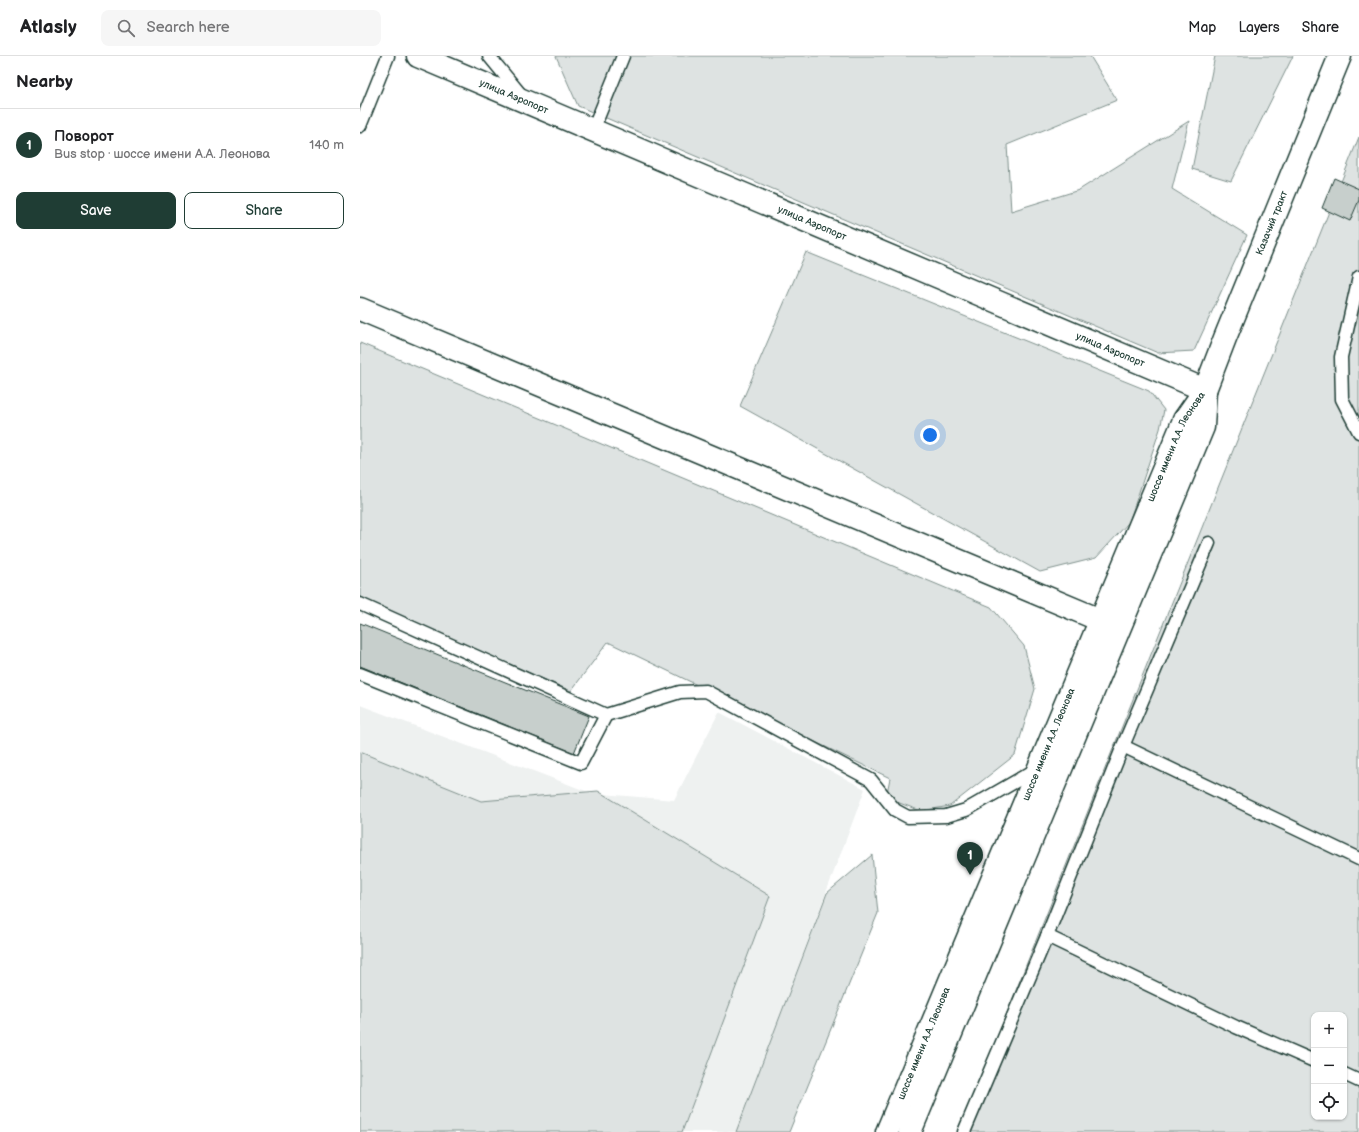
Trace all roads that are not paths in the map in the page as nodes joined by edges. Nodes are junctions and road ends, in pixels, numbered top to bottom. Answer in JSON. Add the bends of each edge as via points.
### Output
{"nodes":[{"id":1,"x":388,"y":56,"type":"edge"},
{"id":2,"x":418,"y":56,"type":"edge"},
{"id":3,"x":490,"y":56,"type":"edge"},
{"id":4,"x":623,"y":56,"type":"edge"},
{"id":5,"x":1340,"y":56,"type":"edge"},
{"id":6,"x":526,"y":102,"type":"junction"},
{"id":7,"x":360,"y":126,"type":"edge"},
{"id":8,"x":593,"y":130,"type":"junction"},
{"id":9,"x":1359,"y":277,"type":"edge"},
{"id":10,"x":360,"y":309,"type":"edge"},
{"id":11,"x":1205,"y":390,"type":"junction"},
{"id":12,"x":1359,"y":432,"type":"edge"},
{"id":13,"x":1209,"y":543,"type":"dead end"},
{"id":14,"x":360,"y":604,"type":"edge"},
{"id":15,"x":1100,"y":620,"type":"junction"},
{"id":16,"x":360,"y":674,"type":"edge"},
{"id":17,"x":606,"y":715,"type":"junction"},
{"id":18,"x":1123,"y":746,"type":"junction"},
{"id":19,"x":1038,"y":769,"type":"junction"},
{"id":20,"x":1359,"y":859,"type":"edge"},
{"id":21,"x":1047,"y":936,"type":"junction"},
{"id":22,"x":1311,"y":1060,"type":"edge"},
{"id":23,"x":1347,"y":1075,"type":"edge"},
{"id":24,"x":1359,"y":1081,"type":"edge"},
{"id":25,"x":887,"y":1132,"type":"edge"},
{"id":26,"x":910,"y":1132,"type":"edge"},
{"id":27,"x":964,"y":1132,"type":"edge"}],
"edges":[{"from":1,"to":7,"type":"lane"},
{"from":2,"to":6,"type":"main road","name":"улица Аэропорт"},
{"from":3,"to":6,"type":"lane"},
{"from":4,"to":8,"type":"lane"},
{"from":5,"to":11,"type":"main road","name":"Казачий тракт"},
{"from":6,"to":8,"type":"main road","name":"улица Аэропорт"},
{"from":8,"to":11,"type":"main road","name":"улица Аэропорт"},
{"from":9,"to":12,"type":"lane","via":[[1341,357],[1342,400]]},
{"from":10,"to":15,"type":"main road"},
{"from":11,"to":15,"type":"main road","name":"шоссе имени А.А. Леонова","via":[[1184,420]]},
{"from":11,"to":26,"type":"main road","name":"шоссе имени А.А. Леонова","via":[[1203,427]]},
{"from":13,"to":18,"type":"lane"},
{"from":14,"to":17,"type":"lane"},
{"from":15,"to":19,"type":"main road","name":"шоссе имени А.А. Леонова"},
{"from":16,"to":17,"type":"lane","via":[[581,763]]},
{"from":17,"to":19,"type":"lane","via":[[680,692],[706,692],[871,780],[895,810],[908,817],[946,816],[966,810]]},
{"from":18,"to":20,"type":"lane"},
{"from":18,"to":21,"type":"lane"},
{"from":19,"to":25,"type":"main road","name":"шоссе имени А.А. Леонова"},
{"from":21,"to":22,"type":"lane","via":[[1236,1027]]},
{"from":21,"to":27,"type":"lane"},
{"from":23,"to":24,"type":"lane"}]}
